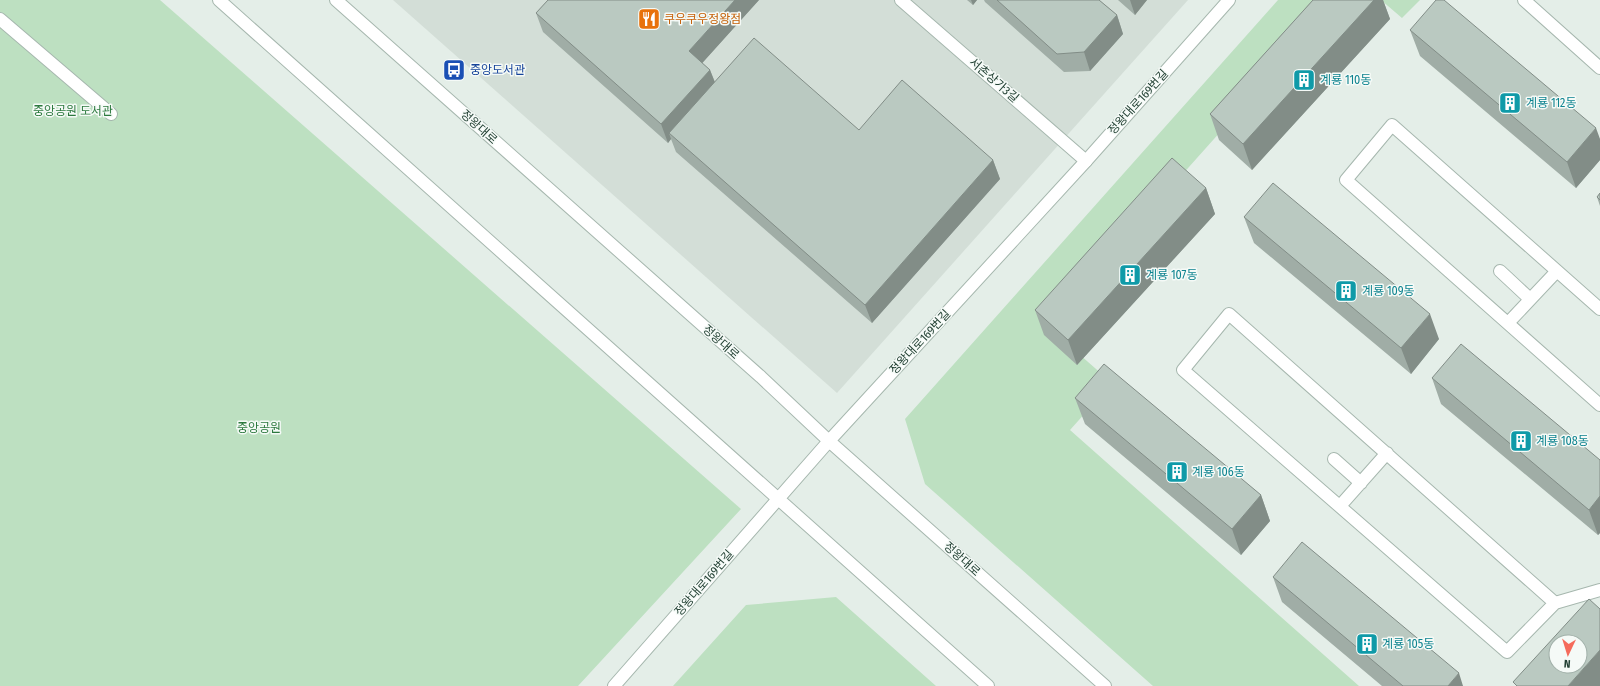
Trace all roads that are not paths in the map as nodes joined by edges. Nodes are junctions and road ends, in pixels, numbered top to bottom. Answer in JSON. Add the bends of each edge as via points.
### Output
{"nodes":[{"id":1,"x":219,"y":0,"type":"edge"},
{"id":2,"x":336,"y":0,"type":"edge"},
{"id":3,"x":901,"y":0,"type":"edge"},
{"id":4,"x":1229,"y":0,"type":"edge"},
{"id":5,"x":1524,"y":0,"type":"edge"},
{"id":6,"x":0,"y":19,"type":"edge"},
{"id":7,"x":1600,"y":68,"type":"edge"},
{"id":8,"x":110,"y":114,"type":"dead end"},
{"id":9,"x":1086,"y":161,"type":"junction"},
{"id":10,"x":1500,"y":271,"type":"dead end"},
{"id":11,"x":1557,"y":271,"type":"junction"},
{"id":12,"x":1530,"y":299,"type":"junction"},
{"id":13,"x":1600,"y":309,"type":"edge"},
{"id":14,"x":1508,"y":323,"type":"junction"},
{"id":15,"x":1600,"y":405,"type":"edge"},
{"id":16,"x":830,"y":440,"type":"junction"},
{"id":17,"x":1387,"y":453,"type":"junction"},
{"id":18,"x":1334,"y":459,"type":"dead end"},
{"id":19,"x":1361,"y":483,"type":"junction"},
{"id":20,"x":778,"y":499,"type":"junction"},
{"id":21,"x":1340,"y":506,"type":"junction"},
{"id":22,"x":1600,"y":590,"type":"edge"},
{"id":23,"x":1556,"y":603,"type":"junction"},
{"id":24,"x":614,"y":686,"type":"edge"},
{"id":25,"x":988,"y":686,"type":"edge"},
{"id":26,"x":1105,"y":686,"type":"edge"}],
"edges":[{"from":1,"to":20,"type":"street"},
{"from":2,"to":16,"type":"street","name":"정왕대로"},
{"from":3,"to":9,"type":"street","name":"서촌상가3길"},
{"from":4,"to":9,"type":"street","name":"정왕대로169번길"},
{"from":5,"to":7,"type":"street"},
{"from":6,"to":8,"type":"street"},
{"from":9,"to":16,"type":"street","name":"정왕대로169번길"},
{"from":10,"to":12,"type":"street"},
{"from":11,"to":12,"type":"street"},
{"from":11,"to":13,"type":"street"},
{"from":11,"to":14,"type":"street","via":[[1392,125],[1346,180]]},
{"from":12,"to":14,"type":"street"},
{"from":14,"to":15,"type":"street"},
{"from":16,"to":20,"type":"street","name":"정왕대로169번길"},
{"from":16,"to":26,"type":"street","name":"정왕대로"},
{"from":17,"to":19,"type":"street"},
{"from":17,"to":21,"type":"street","via":[[1230,314],[1183,370]]},
{"from":17,"to":23,"type":"street"},
{"from":18,"to":19,"type":"street"},
{"from":19,"to":21,"type":"street"},
{"from":20,"to":24,"type":"street","name":"정왕대로169번길"},
{"from":20,"to":25,"type":"street"},
{"from":21,"to":23,"type":"street","via":[[1507,652]]},
{"from":22,"to":23,"type":"street"}]}
